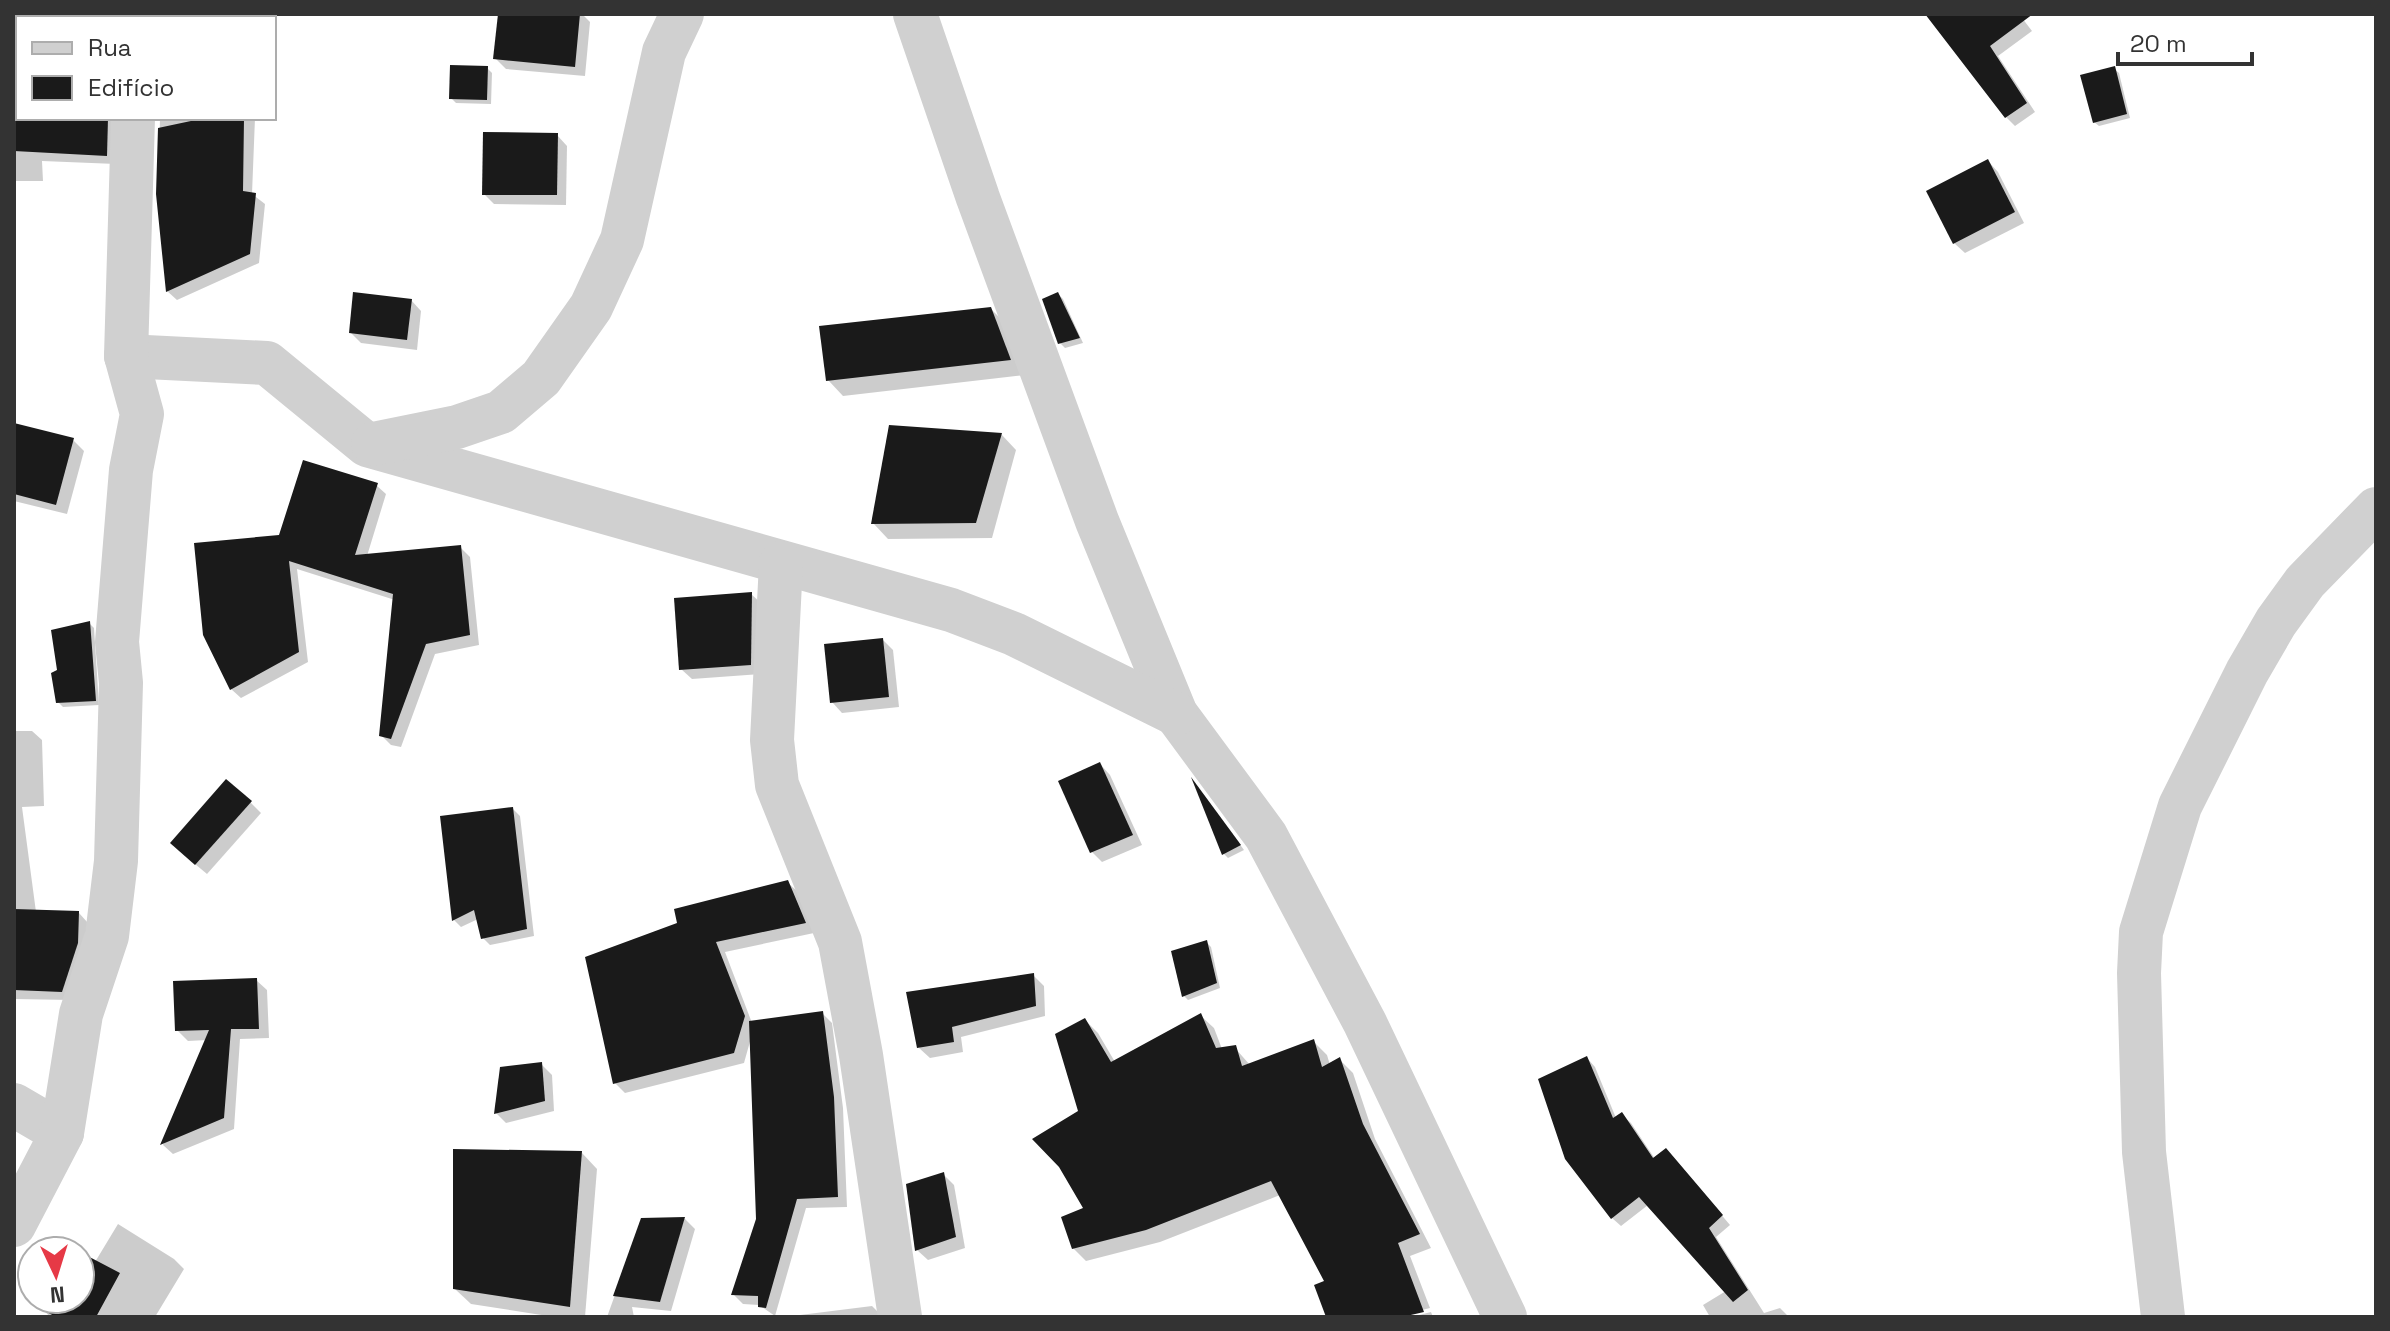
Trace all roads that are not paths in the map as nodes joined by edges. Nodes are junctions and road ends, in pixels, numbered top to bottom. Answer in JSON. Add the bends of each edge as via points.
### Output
{"nodes":[{"id":1,"x":682,"y":14,"type":"edge"},
{"id":2,"x":915,"y":14,"type":"edge"},
{"id":3,"x":133,"y":120,"type":"edge"},
{"id":4,"x":126,"y":356,"type":"junction"},
{"id":5,"x":367,"y":445,"type":"junction"},
{"id":6,"x":2376,"y":509,"type":"edge"},
{"id":7,"x":781,"y":563,"type":"junction"},
{"id":8,"x":1176,"y":714,"type":"junction"},
{"id":9,"x":14,"y":1105,"type":"edge"},
{"id":10,"x":62,"y":1133,"type":"junction"},
{"id":11,"x":14,"y":1225,"type":"edge"},
{"id":12,"x":900,"y":1317,"type":"edge"},
{"id":13,"x":1505,"y":1317,"type":"edge"},
{"id":14,"x":2163,"y":1317,"type":"edge"}],
"edges":[{"from":1,"to":5,"type":"street","via":[[664,52],[622,240],[591,307],[541,378],[501,412],[457,427]]},
{"from":2,"to":8,"type":"street","via":[[1086,491]]},
{"from":3,"to":4,"type":"street"},
{"from":4,"to":5,"type":"street","via":[[267,363]]},
{"from":4,"to":10,"type":"street","via":[[142,414],[131,470],[117,642],[121,683],[116,861],[107,936],[81,1014]]},
{"from":5,"to":7,"type":"street"},
{"from":6,"to":14,"type":"street","via":[[2305,582],[2247,672],[2180,806],[2141,932],[2144,1152]]},
{"from":7,"to":8,"type":"street","via":[[951,610],[1014,634]]},
{"from":7,"to":12,"type":"street","via":[[772,740],[777,785],[840,942]]},
{"from":8,"to":13,"type":"street","via":[[1266,836],[1365,1023]]},
{"from":9,"to":10,"type":"street"},
{"from":10,"to":11,"type":"street"}]}
